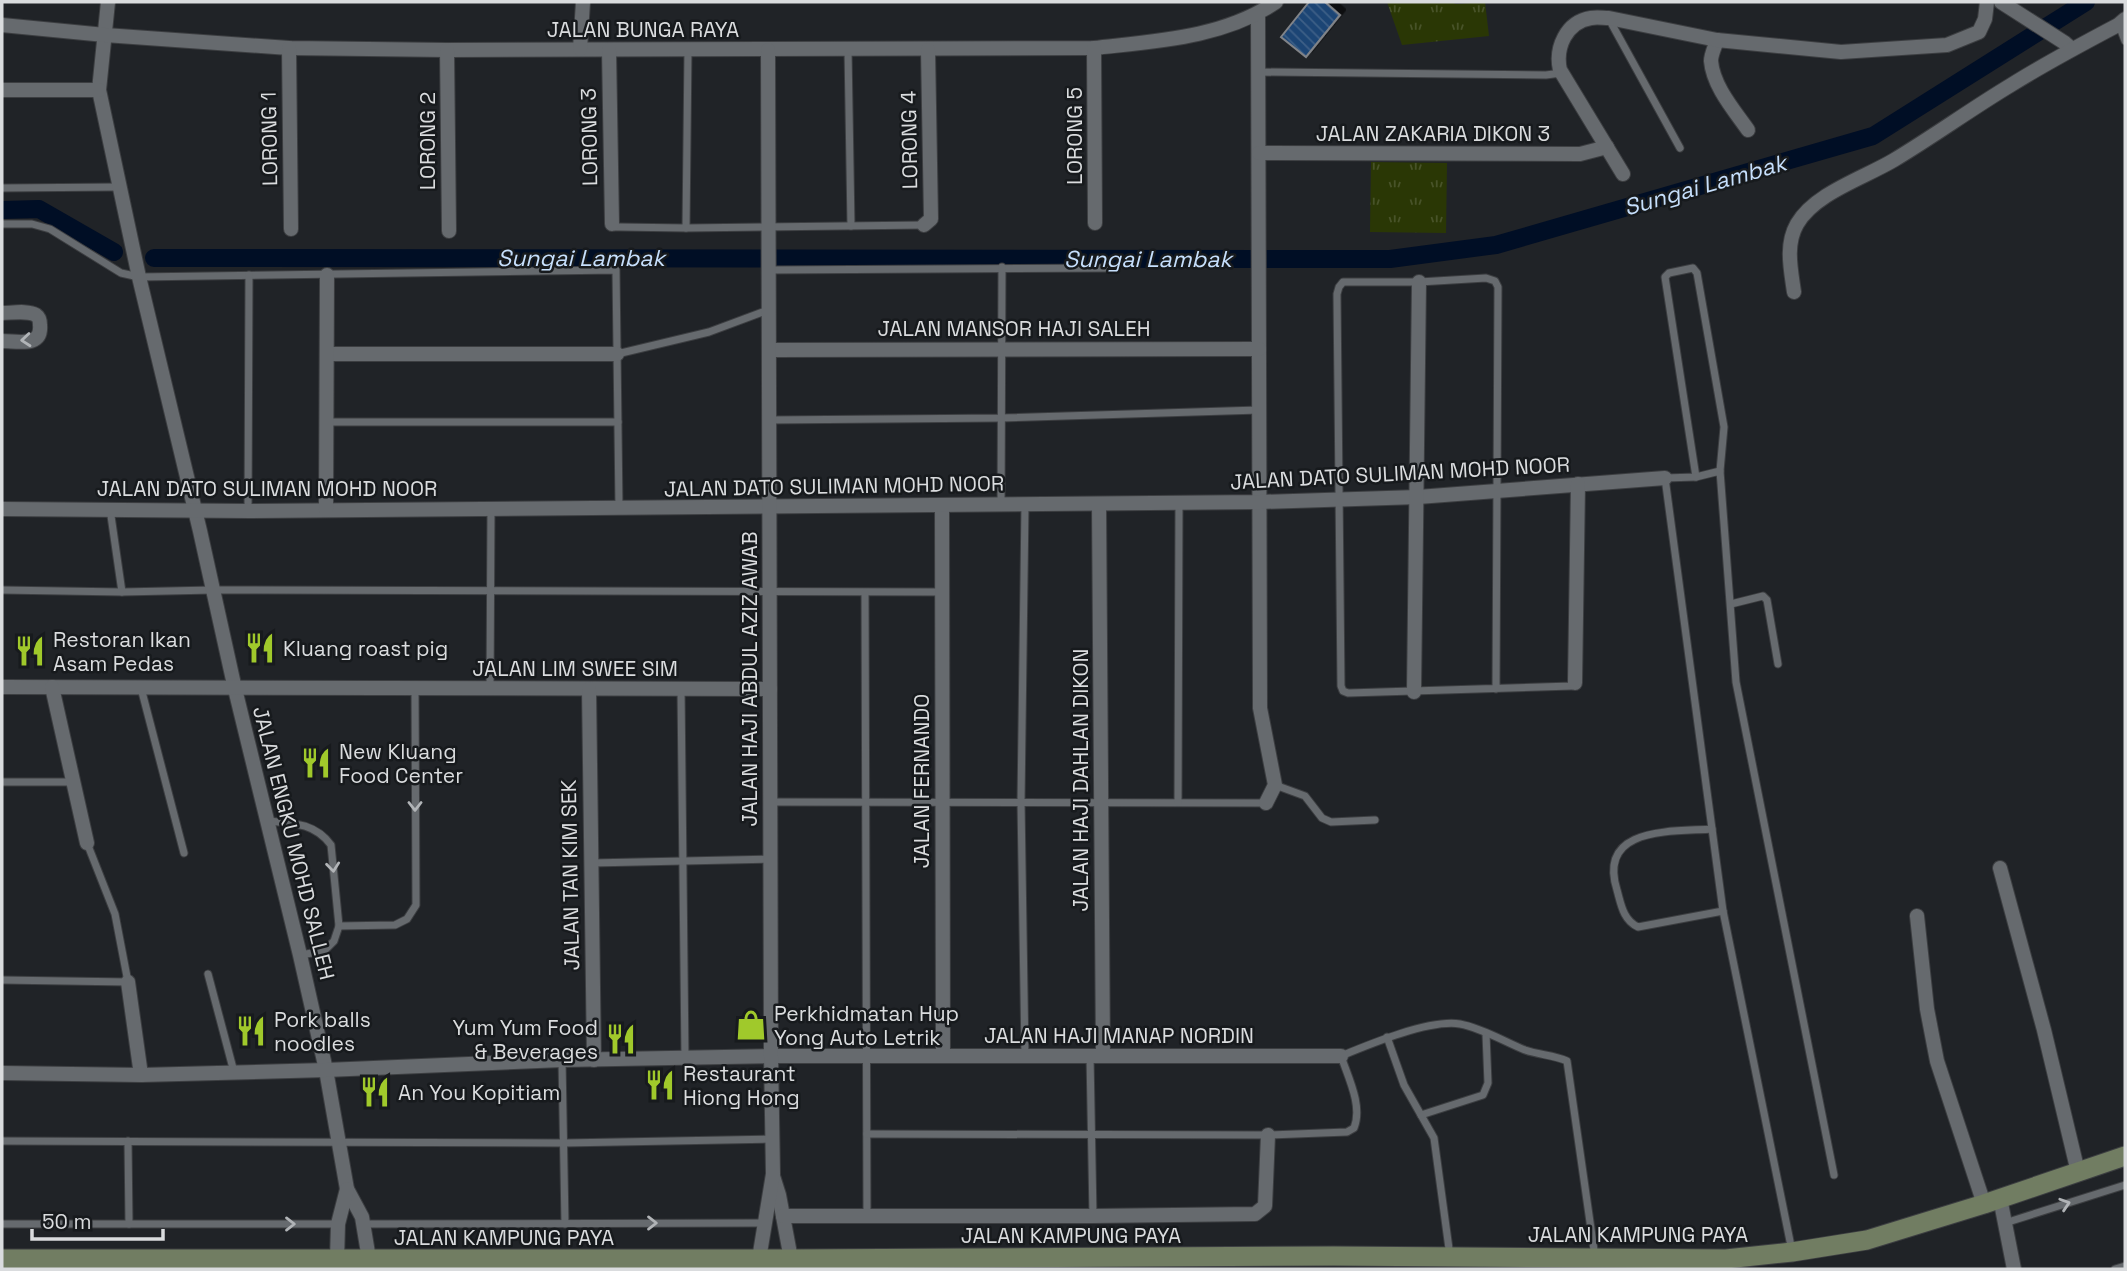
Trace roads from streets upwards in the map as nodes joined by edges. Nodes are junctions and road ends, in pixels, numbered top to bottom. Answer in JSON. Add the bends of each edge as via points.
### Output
{"nodes":[{"id":1,"x":108,"y":2,"type":"edge"},
{"id":2,"x":583,"y":2,"type":"edge"},
{"id":3,"x":1276,"y":2,"type":"edge"},
{"id":4,"x":1987,"y":2,"type":"edge"},
{"id":5,"x":2007,"y":5,"type":"edge"},
{"id":6,"x":1258,"y":14,"type":"junction"},
{"id":7,"x":2122,"y":22,"type":"edge"},
{"id":8,"x":2,"y":25,"type":"edge"},
{"id":9,"x":105,"y":35,"type":"junction"},
{"id":10,"x":1717,"y":40,"type":"junction"},
{"id":11,"x":2068,"y":46,"type":"junction"},
{"id":12,"x":289,"y":48,"type":"junction"},
{"id":13,"x":1094,"y":48,"type":"junction"},
{"id":14,"x":580,"y":49,"type":"junction"},
{"id":15,"x":447,"y":50,"type":"junction"},
{"id":16,"x":609,"y":50,"type":"junction"},
{"id":17,"x":768,"y":50,"type":"junction"},
{"id":18,"x":928,"y":50,"type":"junction"},
{"id":19,"x":2,"y":90,"type":"edge"},
{"id":20,"x":99,"y":90,"type":"junction"},
{"id":21,"x":1748,"y":130,"type":"dead end"},
{"id":22,"x":1607,"y":147,"type":"junction"},
{"id":23,"x":1259,"y":153,"type":"junction"},
{"id":24,"x":1623,"y":174,"type":"dead end"},
{"id":25,"x":1095,"y":223,"type":"dead end"},
{"id":26,"x":612,"y":224,"type":"road end"},
{"id":27,"x":924,"y":225,"type":"road end"},
{"id":28,"x":291,"y":229,"type":"dead end"},
{"id":29,"x":449,"y":231,"type":"dead end"},
{"id":30,"x":327,"y":275,"type":"road end"},
{"id":31,"x":1419,"y":282,"type":"road end"},
{"id":32,"x":1794,"y":292,"type":"dead end"},
{"id":33,"x":2,"y":313,"type":"edge"},
{"id":34,"x":2,"y":341,"type":"edge"},
{"id":35,"x":1259,"y":349,"type":"junction"},
{"id":36,"x":769,"y":350,"type":"junction"},
{"id":37,"x":328,"y":354,"type":"junction"},
{"id":38,"x":617,"y":354,"type":"road end"},
{"id":39,"x":1665,"y":478,"type":"road end"},
{"id":40,"x":1578,"y":484,"type":"junction"},
{"id":41,"x":1418,"y":497,"type":"junction"},
{"id":42,"x":1260,"y":502,"type":"junction"},
{"id":43,"x":1099,"y":504,"type":"junction"},
{"id":44,"x":942,"y":506,"type":"junction"},
{"id":45,"x":769,"y":508,"type":"junction"},
{"id":46,"x":2,"y":509,"type":"edge"},
{"id":47,"x":195,"y":509,"type":"junction"},
{"id":48,"x":326,"y":510,"type":"junction"},
{"id":49,"x":1575,"y":682,"type":"road end"},
{"id":50,"x":2,"y":687,"type":"edge"},
{"id":51,"x":52,"y":687,"type":"junction"},
{"id":52,"x":234,"y":689,"type":"junction"},
{"id":53,"x":589,"y":689,"type":"junction"},
{"id":54,"x":769,"y":689,"type":"junction"},
{"id":55,"x":1414,"y":692,"type":"road end"},
{"id":56,"x":1266,"y":803,"type":"road end"},
{"id":57,"x":87,"y":843,"type":"road end"},
{"id":58,"x":2000,"y":868,"type":"dead end"},
{"id":59,"x":1917,"y":916,"type":"dead end"},
{"id":60,"x":128,"y":982,"type":"road end"},
{"id":61,"x":771,"y":1056,"type":"junction"},
{"id":62,"x":943,"y":1056,"type":"junction"},
{"id":63,"x":1096,"y":1056,"type":"junction"},
{"id":64,"x":1341,"y":1056,"type":"road end"},
{"id":65,"x":594,"y":1060,"type":"junction"},
{"id":66,"x":326,"y":1070,"type":"junction"},
{"id":67,"x":2,"y":1073,"type":"edge"},
{"id":68,"x":141,"y":1075,"type":"junction"},
{"id":69,"x":1268,"y":1135,"type":"road end"},
{"id":70,"x":2125,"y":1156,"type":"edge"},
{"id":71,"x":2078,"y":1172,"type":"junction"},
{"id":72,"x":773,"y":1174,"type":"junction"},
{"id":73,"x":347,"y":1189,"type":"junction"},
{"id":74,"x":1992,"y":1201,"type":"junction"},
{"id":75,"x":783,"y":1216,"type":"junction"},
{"id":76,"x":2,"y":1259,"type":"edge"},
{"id":77,"x":337,"y":1259,"type":"junction"},
{"id":78,"x":369,"y":1259,"type":"junction"},
{"id":79,"x":759,"y":1259,"type":"junction"},
{"id":80,"x":791,"y":1259,"type":"junction"},
{"id":81,"x":1333,"y":1263,"type":"edge"},
{"id":82,"x":1487,"y":1263,"type":"edge"},
{"id":83,"x":1595,"y":1263,"type":"edge"},
{"id":84,"x":50,"y":1264,"type":"edge"},
{"id":85,"x":1679,"y":1264,"type":"edge"},
{"id":86,"x":2014,"y":1269,"type":"edge"}],
"edges":[{"from":1,"to":9,"type":"street","name":"JALAN ENGKU MOHD SALLEH"},
{"from":2,"to":14,"type":"street"},
{"from":3,"to":6,"type":"street","name":"JALAN BUNGA RAYA"},
{"from":4,"to":10,"type":"street","via":[[1979,32],[1947,45],[1841,52]]},
{"from":5,"to":11,"type":"street"},
{"from":6,"to":13,"type":"street","name":"JALAN BUNGA RAYA","via":[[1186,38]]},
{"from":6,"to":23,"type":"street"},
{"from":7,"to":11,"type":"street"},
{"from":8,"to":9,"type":"street","name":"JALAN BUNGA RAYA"},
{"from":9,"to":12,"type":"street","name":"JALAN BUNGA RAYA"},
{"from":9,"to":20,"type":"street","name":"JALAN ENGKU MOHD SALLEH"},
{"from":10,"to":21,"type":"street","via":[[1711,59],[1714,76]]},
{"from":10,"to":22,"type":"street","via":[[1609,18],[1592,18],[1566,32],[1557,57],[1562,73]]},
{"from":11,"to":32,"type":"street","via":[[1891,162],[1810,208],[1797,223],[1791,240]]},
{"from":12,"to":15,"type":"street","name":"JALAN BUNGA RAYA"},
{"from":12,"to":28,"type":"street","name":"LORONG 1"},
{"from":13,"to":18,"type":"street","name":"JALAN BUNGA RAYA"},
{"from":13,"to":25,"type":"street","name":"LORONG 5"},
{"from":14,"to":15,"type":"street","name":"JALAN BUNGA RAYA"},
{"from":14,"to":16,"type":"street","name":"JALAN BUNGA RAYA"},
{"from":15,"to":29,"type":"street","name":"LORONG 2"},
{"from":16,"to":17,"type":"street","name":"JALAN BUNGA RAYA"},
{"from":16,"to":26,"type":"street","name":"LORONG 3"},
{"from":17,"to":18,"type":"street","name":"JALAN BUNGA RAYA"},
{"from":17,"to":36,"type":"street","name":"JALAN HAJI ABDUL AZIZ AWAB"},
{"from":18,"to":27,"type":"street","name":"LORONG 4","via":[[931,219]]},
{"from":19,"to":20,"type":"street"},
{"from":20,"to":47,"type":"street","name":"JALAN ENGKU MOHD SALLEH"},
{"from":22,"to":23,"type":"street","name":"JALAN ZAKARIA DIKON 3","via":[[1580,153]]},
{"from":22,"to":24,"type":"street"},
{"from":23,"to":35,"type":"street"},
{"from":30,"to":37,"type":"street"},
{"from":31,"to":41,"type":"street"},
{"from":33,"to":34,"type":"street","one_way":true,"via":[[33,313],[40,321],[38,339]]},
{"from":35,"to":36,"type":"street","name":"JALAN MANSOR HAJI SALEH"},
{"from":35,"to":42,"type":"street"},
{"from":36,"to":45,"type":"street","name":"JALAN HAJI ABDUL AZIZ AWAB"},
{"from":37,"to":38,"type":"street"},
{"from":37,"to":48,"type":"street"},
{"from":39,"to":40,"type":"street","name":"JALAN DATO SULIMAN MOHD NOOR"},
{"from":40,"to":41,"type":"street","name":"JALAN DATO SULIMAN MOHD NOOR"},
{"from":40,"to":49,"type":"street"},
{"from":41,"to":42,"type":"street","name":"JALAN DATO SULIMAN MOHD NOOR"},
{"from":41,"to":55,"type":"street"},
{"from":42,"to":43,"type":"street","name":"JALAN DATO SULIMAN MOHD NOOR"},
{"from":42,"to":56,"type":"street","via":[[1260,708],[1275,785]]},
{"from":43,"to":44,"type":"street","name":"JALAN DATO SULIMAN MOHD NOOR"},
{"from":43,"to":63,"type":"street","name":"JALAN HAJI DAHLAN DIKON","via":[[1101,802]]},
{"from":44,"to":45,"type":"street","name":"JALAN DATO SULIMAN MOHD NOOR"},
{"from":44,"to":62,"type":"street","name":"JALAN FERNANDO"},
{"from":45,"to":48,"type":"street","name":"JALAN DATO SULIMAN MOHD NOOR"},
{"from":45,"to":54,"type":"street","name":"JALAN HAJI ABDUL AZIZ AWAB"},
{"from":46,"to":47,"type":"street","name":"JALAN DATO SULIMAN MOHD NOOR"},
{"from":47,"to":48,"type":"street","name":"JALAN DATO SULIMAN MOHD NOOR"},
{"from":47,"to":52,"type":"street","name":"JALAN ENGKU MOHD SALLEH"},
{"from":50,"to":51,"type":"street","name":"JALAN LIM SWEE SIM"},
{"from":51,"to":52,"type":"street","name":"JALAN LIM SWEE SIM"},
{"from":51,"to":57,"type":"street"},
{"from":52,"to":53,"type":"street","name":"JALAN LIM SWEE SIM"},
{"from":52,"to":66,"type":"street","name":"JALAN ENGKU MOHD SALLEH"},
{"from":53,"to":54,"type":"street","name":"JALAN LIM SWEE SIM"},
{"from":53,"to":65,"type":"street","name":"JALAN TAN KIM SEK"},
{"from":54,"to":61,"type":"street","name":"JALAN HAJI ABDUL AZIZ AWAB"},
{"from":58,"to":71,"type":"street"},
{"from":59,"to":74,"type":"street","via":[[1937,1061]]},
{"from":60,"to":68,"type":"street"},
{"from":61,"to":62,"type":"street","name":"JALAN HAJI MANAP NORDIN"},
{"from":61,"to":65,"type":"street","name":"JALAN HAJI MANAP NORDIN"},
{"from":61,"to":72,"type":"street","name":"JALAN HAJI ABDUL AZIZ AWAB"},
{"from":62,"to":63,"type":"street","name":"JALAN HAJI MANAP NORDIN"},
{"from":63,"to":64,"type":"street","name":"JALAN HAJI MANAP NORDIN"},
{"from":65,"to":66,"type":"street","name":"JALAN HAJI MANAP NORDIN"},
{"from":66,"to":68,"type":"street","name":"JALAN HAJI MANAP NORDIN"},
{"from":66,"to":73,"type":"street","name":"JALAN ENGKU MOHD SALLEH"},
{"from":67,"to":68,"type":"street","name":"JALAN HAJI MANAP NORDIN"},
{"from":69,"to":75,"type":"street","name":"JALAN KAMPUNG PAYA","via":[[1265,1206],[1255,1214]]},
{"from":70,"to":71,"type":"street","name":"JALAN KAMPUNG PAYA"},
{"from":71,"to":74,"type":"street","name":"JALAN KAMPUNG PAYA"},
{"from":72,"to":75,"type":"street"},
{"from":72,"to":79,"type":"street"},
{"from":73,"to":77,"type":"street","name":"JALAN ENGKU MOHD SALLEH","via":[[338,1224]]},
{"from":73,"to":78,"type":"street","name":"JALAN ENGKU MOHD SALLEH","via":[[362,1217]]},
{"from":74,"to":85,"type":"street","name":"JALAN KAMPUNG PAYA","via":[[1867,1240]]},
{"from":74,"to":86,"type":"street","via":[[2005,1223]]},
{"from":75,"to":80,"type":"street"},
{"from":76,"to":84,"type":"street","name":"JALAN KAMPUNG PAYA"},
{"from":77,"to":78,"type":"street","name":"JALAN KAMPUNG PAYA"},
{"from":77,"to":84,"type":"street","name":"JALAN KAMPUNG PAYA"},
{"from":78,"to":79,"type":"street","name":"JALAN KAMPUNG PAYA"},
{"from":79,"to":80,"type":"street","name":"JALAN KAMPUNG PAYA"},
{"from":80,"to":81,"type":"street","name":"JALAN KAMPUNG PAYA"},
{"from":81,"to":82,"type":"street","name":"JALAN KAMPUNG PAYA","via":[[1450,1257]]},
{"from":82,"to":83,"type":"street","name":"JALAN KAMPUNG PAYA"},
{"from":83,"to":85,"type":"street","name":"JALAN KAMPUNG PAYA"}]}
